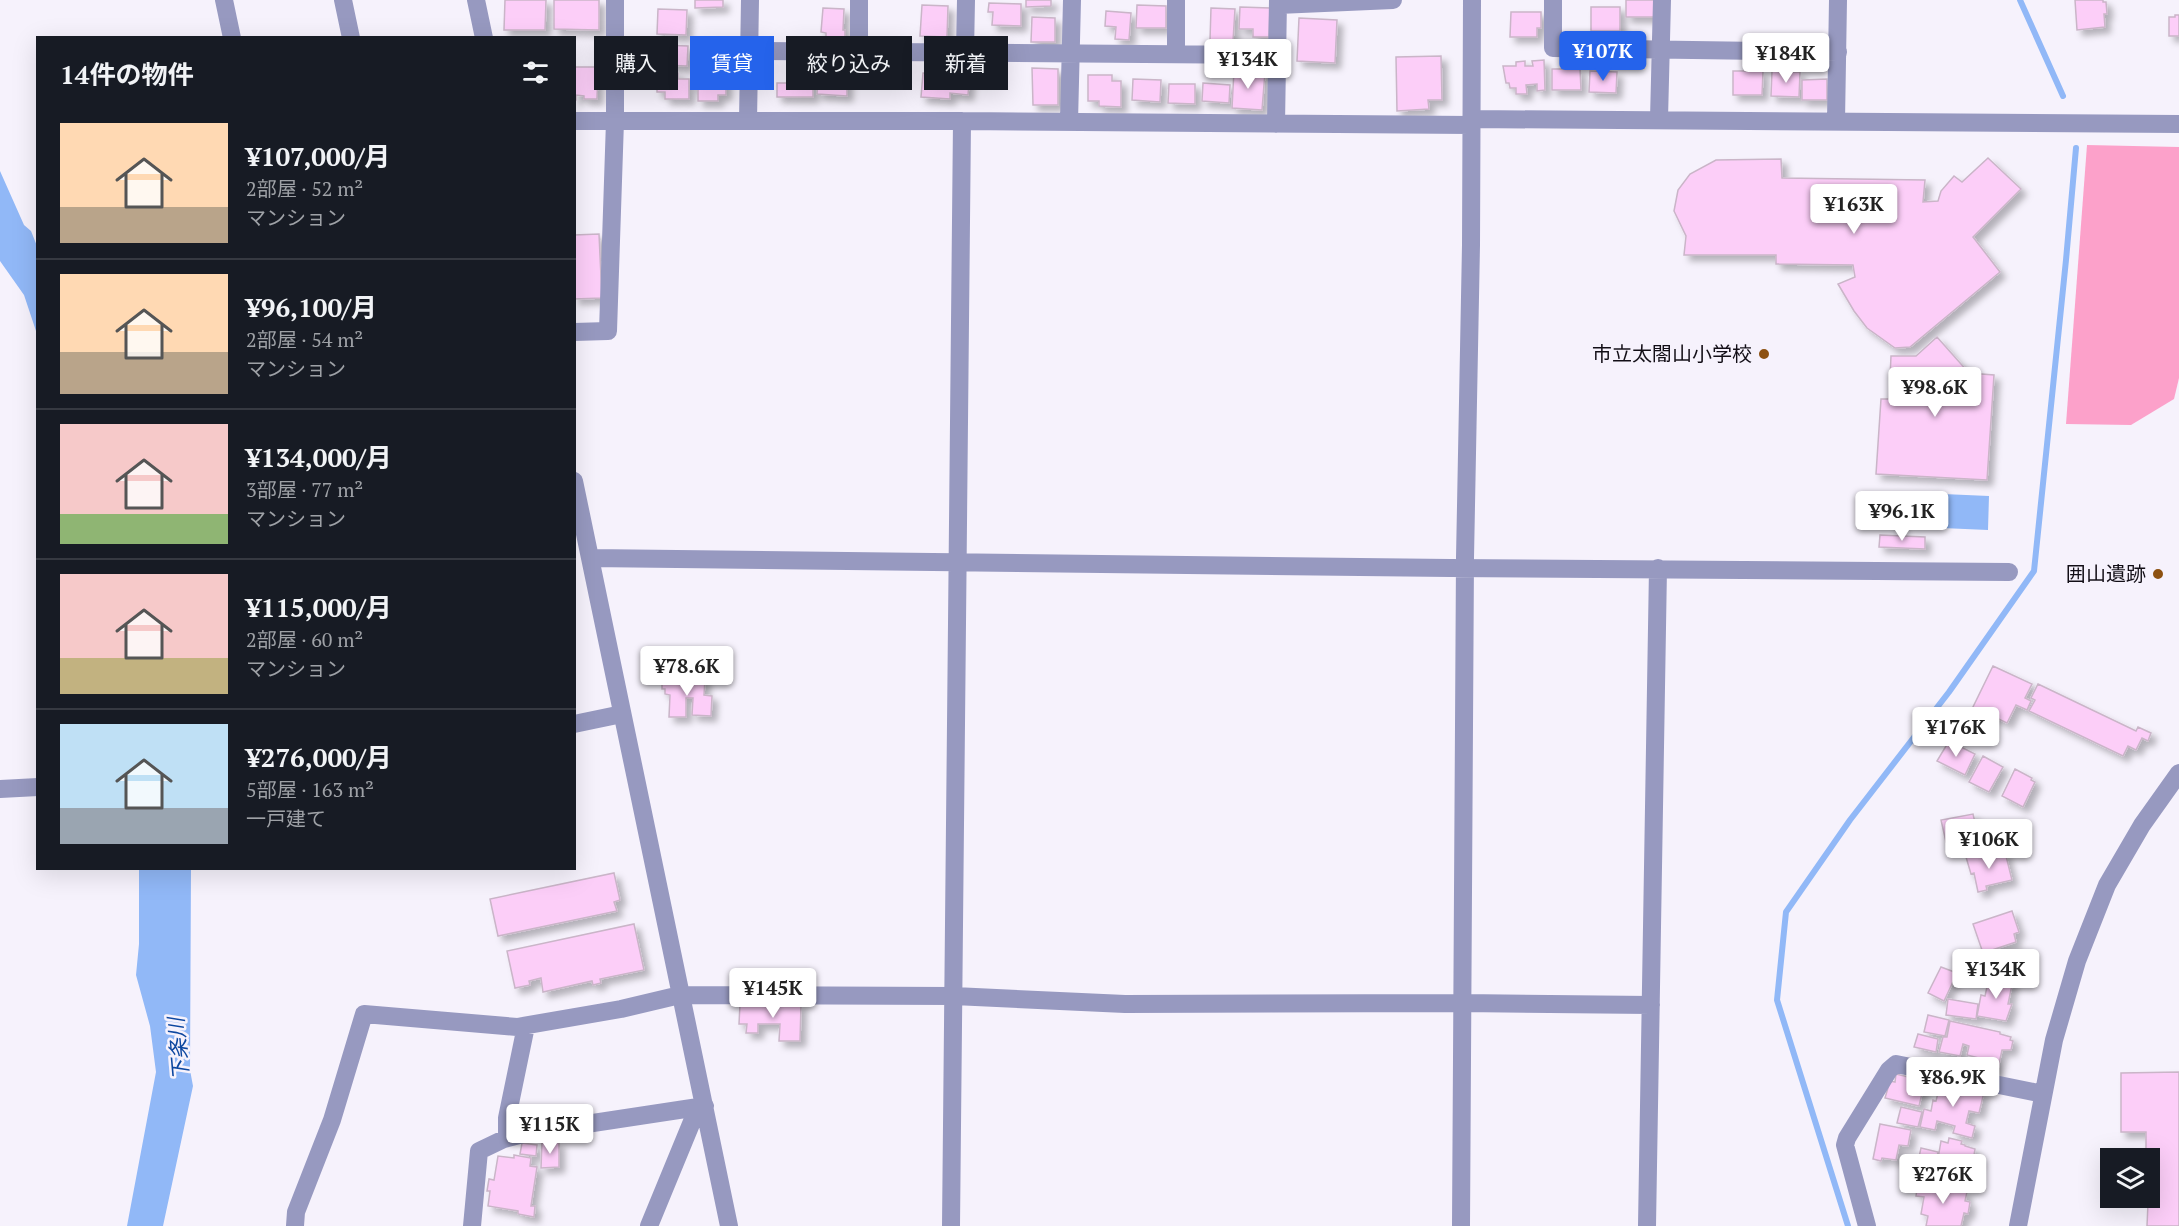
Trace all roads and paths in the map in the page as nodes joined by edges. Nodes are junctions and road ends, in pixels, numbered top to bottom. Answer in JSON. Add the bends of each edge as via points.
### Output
{"nodes":[{"id":1,"x":224,"y":0,"type":"edge"},
{"id":2,"x":343,"y":0,"type":"edge"},
{"id":3,"x":476,"y":0,"type":"edge"},
{"id":4,"x":615,"y":0,"type":"edge"},
{"id":5,"x":750,"y":0,"type":"edge"},
{"id":6,"x":859,"y":0,"type":"edge"},
{"id":7,"x":966,"y":0,"type":"edge"},
{"id":8,"x":1072,"y":0,"type":"edge"},
{"id":9,"x":1176,"y":0,"type":"edge"},
{"id":10,"x":1393,"y":0,"type":"edge"},
{"id":11,"x":1473,"y":0,"type":"edge"},
{"id":12,"x":1552,"y":0,"type":"edge"},
{"id":13,"x":1662,"y":0,"type":"edge"},
{"id":14,"x":1838,"y":0,"type":"edge"},
{"id":15,"x":1278,"y":3,"type":"edge"},
{"id":16,"x":231,"y":36,"type":"edge"},
{"id":17,"x":351,"y":36,"type":"edge"},
{"id":18,"x":484,"y":36,"type":"edge"},
{"id":19,"x":750,"y":36,"type":"edge"},
{"id":20,"x":859,"y":36,"type":"edge"},
{"id":21,"x":965,"y":36,"type":"edge"},
{"id":22,"x":1661,"y":49,"type":"junction"},
{"id":23,"x":1008,"y":52,"type":"edge"},
{"id":24,"x":1838,"y":52,"type":"junction"},
{"id":25,"x":1071,"y":53,"type":"junction"},
{"id":26,"x":1176,"y":54,"type":"junction"},
{"id":27,"x":1277,"y":55,"type":"junction"},
{"id":28,"x":749,"y":90,"type":"edge"},
{"id":29,"x":1659,"y":119,"type":"junction"},
{"id":30,"x":576,"y":121,"type":"edge"},
{"id":31,"x":615,"y":121,"type":"junction"},
{"id":32,"x":748,"y":121,"type":"junction"},
{"id":33,"x":962,"y":121,"type":"junction"},
{"id":34,"x":1836,"y":121,"type":"junction"},
{"id":35,"x":1069,"y":122,"type":"junction"},
{"id":36,"x":1471,"y":122,"type":"junction"},
{"id":37,"x":1276,"y":124,"type":"junction"},
{"id":38,"x":2179,"y":124,"type":"edge"},
{"id":39,"x":576,"y":332,"type":"edge"},
{"id":40,"x":576,"y":491,"type":"edge"},
{"id":41,"x":590,"y":558,"type":"junction"},
{"id":42,"x":958,"y":562,"type":"junction"},
{"id":43,"x":1465,"y":568,"type":"junction"},
{"id":44,"x":1658,"y":568,"type":"junction"},
{"id":45,"x":2009,"y":572,"type":"dead end"},
{"id":46,"x":622,"y":714,"type":"junction"},
{"id":47,"x":576,"y":724,"type":"edge"},
{"id":48,"x":2179,"y":773,"type":"edge"},
{"id":49,"x":36,"y":787,"type":"edge"},
{"id":50,"x":0,"y":789,"type":"edge"},
{"id":51,"x":680,"y":995,"type":"junction"},
{"id":52,"x":954,"y":996,"type":"junction"},
{"id":53,"x":1462,"y":1003,"type":"junction"},
{"id":54,"x":1651,"y":1005,"type":"junction"},
{"id":55,"x":526,"y":1026,"type":"junction"},
{"id":56,"x":2043,"y":1094,"type":"junction"},
{"id":57,"x":701,"y":1106,"type":"junction"},
{"id":58,"x":507,"y":1137,"type":"junction"},
{"id":59,"x":295,"y":1226,"type":"edge"},
{"id":60,"x":472,"y":1226,"type":"edge"},
{"id":61,"x":649,"y":1226,"type":"edge"},
{"id":62,"x":729,"y":1226,"type":"edge"},
{"id":63,"x":951,"y":1226,"type":"edge"},
{"id":64,"x":1461,"y":1226,"type":"edge"},
{"id":65,"x":1647,"y":1226,"type":"edge"},
{"id":66,"x":1867,"y":1226,"type":"edge"},
{"id":67,"x":2018,"y":1226,"type":"edge"}],
"edges":[{"from":1,"to":16,"type":"street"},
{"from":2,"to":17,"type":"street"},
{"from":3,"to":18,"type":"street"},
{"from":4,"to":31,"type":"street"},
{"from":5,"to":19,"type":"street"},
{"from":6,"to":20,"type":"street"},
{"from":7,"to":21,"type":"street"},
{"from":8,"to":25,"type":"street"},
{"from":9,"to":26,"type":"street"},
{"from":10,"to":15,"type":"street"},
{"from":11,"to":36,"type":"street"},
{"from":12,"to":22,"type":"street","via":[[1553,48]]},
{"from":13,"to":22,"type":"street"},
{"from":14,"to":24,"type":"street"},
{"from":15,"to":27,"type":"street"},
{"from":22,"to":24,"type":"street"},
{"from":22,"to":29,"type":"street"},
{"from":23,"to":25,"type":"street"},
{"from":24,"to":34,"type":"street"},
{"from":25,"to":26,"type":"street"},
{"from":25,"to":35,"type":"street"},
{"from":26,"to":27,"type":"street"},
{"from":27,"to":37,"type":"street"},
{"from":28,"to":32,"type":"street"},
{"from":29,"to":34,"type":"street"},
{"from":29,"to":36,"type":"street"},
{"from":30,"to":31,"type":"street"},
{"from":31,"to":32,"type":"street"},
{"from":31,"to":39,"type":"street","via":[[608,331]]},
{"from":32,"to":33,"type":"street"},
{"from":33,"to":35,"type":"street"},
{"from":33,"to":42,"type":"street"},
{"from":34,"to":38,"type":"street"},
{"from":35,"to":37,"type":"street"},
{"from":36,"to":37,"type":"street"},
{"from":36,"to":43,"type":"street"},
{"from":40,"to":41,"type":"street"},
{"from":41,"to":42,"type":"street"},
{"from":41,"to":46,"type":"street"},
{"from":42,"to":43,"type":"street"},
{"from":42,"to":52,"type":"street"},
{"from":43,"to":44,"type":"street"},
{"from":43,"to":53,"type":"street"},
{"from":44,"to":45,"type":"street"},
{"from":44,"to":54,"type":"street"},
{"from":46,"to":47,"type":"street"},
{"from":46,"to":51,"type":"street"},
{"from":48,"to":56,"type":"street","via":[[2142,825],[2107,885],[2074,972]]},
{"from":49,"to":50,"type":"street"},
{"from":51,"to":52,"type":"street"},
{"from":51,"to":55,"type":"street"},
{"from":51,"to":57,"type":"street"},
{"from":52,"to":53,"type":"street","via":[[1125,1004]]},
{"from":52,"to":63,"type":"street"},
{"from":53,"to":54,"type":"street"},
{"from":53,"to":64,"type":"street"},
{"from":54,"to":65,"type":"street"},
{"from":55,"to":58,"type":"street","via":[[507,1118]]},
{"from":55,"to":59,"type":"street","via":[[364,1014],[332,1120],[296,1212]]},
{"from":56,"to":66,"type":"street","via":[[1896,1064],[1845,1144]]},
{"from":56,"to":67,"type":"street"},
{"from":57,"to":58,"type":"street"},
{"from":57,"to":61,"type":"street"},
{"from":57,"to":62,"type":"street"},
{"from":58,"to":60,"type":"street","via":[[479,1151]]}]}
